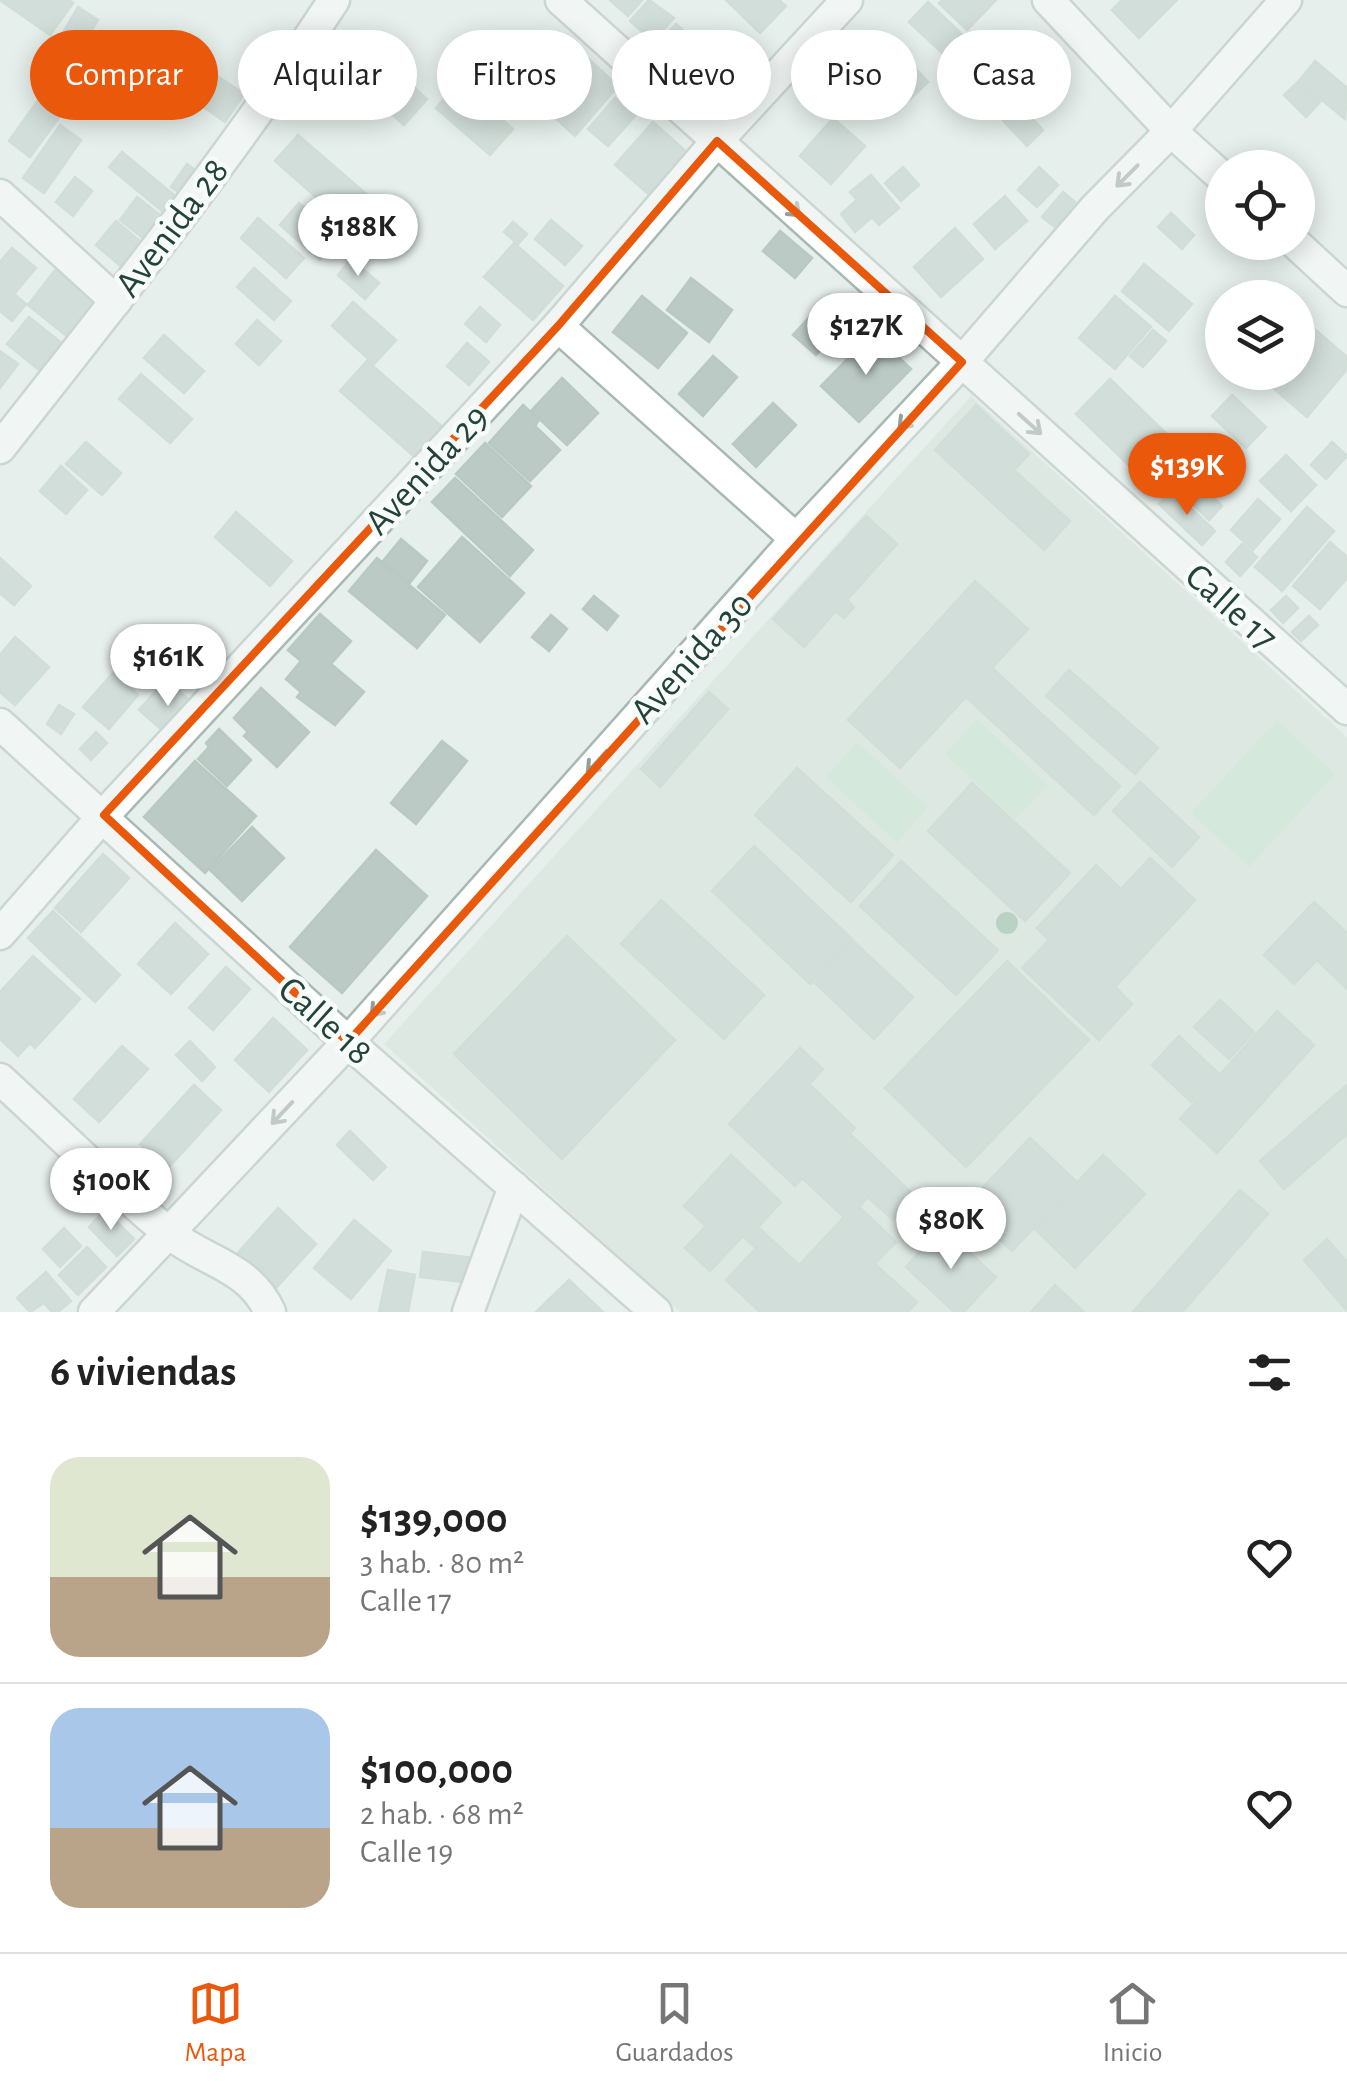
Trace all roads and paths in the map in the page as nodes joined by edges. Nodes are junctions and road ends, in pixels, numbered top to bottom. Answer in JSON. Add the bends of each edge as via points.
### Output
{"nodes":[{"id":1,"x":334,"y":0,"type":"edge"},
{"id":2,"x":561,"y":0,"type":"edge"},
{"id":3,"x":848,"y":0,"type":"edge"},
{"id":4,"x":1048,"y":0,"type":"edge"},
{"id":5,"x":1286,"y":0,"type":"edge"},
{"id":6,"x":1172,"y":131,"type":"junction"},
{"id":7,"x":717,"y":141,"type":"junction"},
{"id":8,"x":1205,"y":161,"type":"edge"},
{"id":9,"x":0,"y":195,"type":"edge"},
{"id":10,"x":1313,"y":260,"type":"edge"},
{"id":11,"x":1347,"y":291,"type":"edge"},
{"id":12,"x":116,"y":301,"type":"junction"},
{"id":13,"x":558,"y":326,"type":"junction"},
{"id":14,"x":962,"y":362,"type":"junction"},
{"id":15,"x":0,"y":448,"type":"edge"},
{"id":16,"x":796,"y":539,"type":"junction"},
{"id":17,"x":1347,"y":709,"type":"edge"},
{"id":18,"x":0,"y":724,"type":"edge"},
{"id":19,"x":104,"y":816,"type":"junction"},
{"id":20,"x":0,"y":934,"type":"edge"},
{"id":21,"x":348,"y":1042,"type":"junction"},
{"id":22,"x":0,"y":1078,"type":"edge"},
{"id":23,"x":514,"y":1188,"type":"junction"},
{"id":24,"x":170,"y":1234,"type":"junction"},
{"id":25,"x":94,"y":1312,"type":"edge"},
{"id":26,"x":270,"y":1312,"type":"edge"},
{"id":27,"x":468,"y":1312,"type":"edge"},
{"id":28,"x":656,"y":1312,"type":"edge"}],
"edges":[{"from":1,"to":12,"type":"street","name":"Avenida 28"},
{"from":2,"to":7,"type":"street","name":"Calle 17"},
{"from":3,"to":7,"type":"street","name":"Avenida 29"},
{"from":4,"to":6,"type":"street"},
{"from":5,"to":6,"type":"street","name":"Avenida 30"},
{"from":6,"to":8,"type":"street"},
{"from":6,"to":14,"type":"street","name":"Avenida 30","one_way":true,"via":[[1095,208]]},
{"from":7,"to":13,"type":"street","name":"Avenida 29"},
{"from":7,"to":14,"type":"street","name":"Calle 17","one_way":true},
{"from":9,"to":12,"type":"street"},
{"from":10,"to":11,"type":"street"},
{"from":12,"to":15,"type":"street","name":"Avenida 28"},
{"from":13,"to":16,"type":"street"},
{"from":13,"to":19,"type":"street","name":"Avenida 29"},
{"from":14,"to":16,"type":"street","name":"Avenida 30","one_way":true},
{"from":14,"to":17,"type":"street","name":"Calle 17","one_way":true},
{"from":16,"to":21,"type":"street","name":"Avenida 30","one_way":true},
{"from":18,"to":19,"type":"street","name":"Calle 18"},
{"from":19,"to":20,"type":"street","name":"Avenida 29"},
{"from":19,"to":21,"type":"street","name":"Calle 18"},
{"from":21,"to":23,"type":"street","name":"Calle 18"},
{"from":21,"to":24,"type":"street","name":"Avenida 30","one_way":true},
{"from":22,"to":24,"type":"street"},
{"from":23,"to":27,"type":"street"},
{"from":23,"to":28,"type":"street","name":"Calle 18"},
{"from":24,"to":25,"type":"street","name":"Avenida 30"},
{"from":24,"to":26,"type":"street","via":[[247,1278]]}]}
